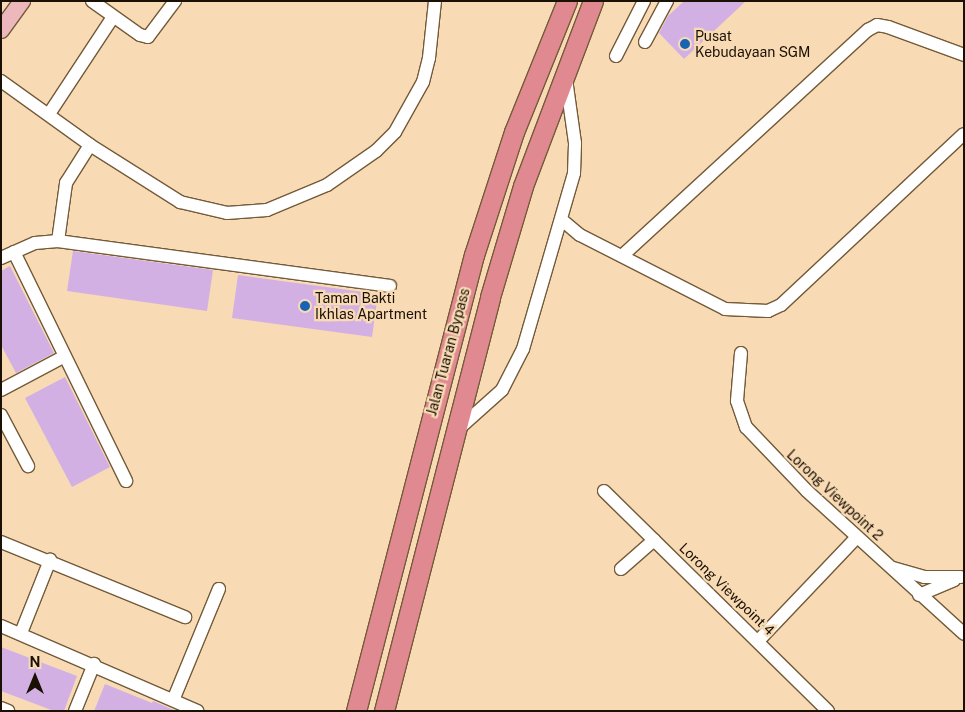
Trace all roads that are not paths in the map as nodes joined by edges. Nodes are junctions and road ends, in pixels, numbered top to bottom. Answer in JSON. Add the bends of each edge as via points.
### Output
{"nodes":[{"id":1,"x":22,"y":1,"type":"edge"},
{"id":2,"x":92,"y":1,"type":"edge"},
{"id":3,"x":175,"y":1,"type":"edge"},
{"id":4,"x":434,"y":1,"type":"edge"},
{"id":5,"x":567,"y":1,"type":"edge"},
{"id":6,"x":594,"y":1,"type":"edge"},
{"id":7,"x":644,"y":1,"type":"edge"},
{"id":8,"x":667,"y":1,"type":"edge"},
{"id":9,"x":113,"y":17,"type":"junction"},
{"id":10,"x":1,"y":30,"type":"edge"},
{"id":11,"x":645,"y":42,"type":"dead end"},
{"id":12,"x":964,"y":54,"type":"edge"},
{"id":13,"x":616,"y":56,"type":"dead end"},
{"id":14,"x":565,"y":71,"type":"junction"},
{"id":15,"x":1,"y":81,"type":"edge"},
{"id":16,"x":49,"y":114,"type":"junction"},
{"id":17,"x":964,"y":134,"type":"edge"},
{"id":18,"x":90,"y":145,"type":"junction"},
{"id":19,"x":562,"y":220,"type":"junction"},
{"id":20,"x":580,"y":234,"type":"junction"},
{"id":21,"x":558,"y":236,"type":"junction"},
{"id":22,"x":58,"y":241,"type":"junction"},
{"id":23,"x":14,"y":252,"type":"junction"},
{"id":24,"x":624,"y":256,"type":"junction"},
{"id":25,"x":1,"y":258,"type":"edge"},
{"id":26,"x":390,"y":286,"type":"dead end"},
{"id":27,"x":741,"y":353,"type":"dead end"},
{"id":28,"x":65,"y":356,"type":"junction"},
{"id":29,"x":1,"y":390,"type":"edge"},
{"id":30,"x":1,"y":415,"type":"edge"},
{"id":31,"x":455,"y":432,"type":"junction"},
{"id":32,"x":28,"y":466,"type":"dead end"},
{"id":33,"x":126,"y":481,"type":"dead end"},
{"id":34,"x":604,"y":491,"type":"dead end"},
{"id":35,"x":858,"y":537,"type":"junction"},
{"id":36,"x":654,"y":540,"type":"junction"},
{"id":37,"x":1,"y":542,"type":"edge"},
{"id":38,"x":50,"y":560,"type":"junction"},
{"id":39,"x":889,"y":566,"type":"junction"},
{"id":40,"x":622,"y":569,"type":"dead end"},
{"id":41,"x":962,"y":576,"type":"edge"},
{"id":42,"x":218,"y":589,"type":"dead end"},
{"id":43,"x":920,"y":595,"type":"junction"},
{"id":44,"x":185,"y":617,"type":"dead end"},
{"id":45,"x":1,"y":626,"type":"edge"},
{"id":46,"x":21,"y":633,"type":"junction"},
{"id":47,"x":964,"y":634,"type":"edge"},
{"id":48,"x":759,"y":640,"type":"junction"},
{"id":49,"x":94,"y":664,"type":"junction"},
{"id":50,"x":174,"y":698,"type":"junction"},
{"id":51,"x":1,"y":708,"type":"edge"},
{"id":52,"x":8,"y":711,"type":"edge"},
{"id":53,"x":74,"y":711,"type":"edge"},
{"id":54,"x":197,"y":711,"type":"edge"},
{"id":55,"x":356,"y":711,"type":"edge"},
{"id":56,"x":384,"y":711,"type":"edge"},
{"id":57,"x":828,"y":711,"type":"edge"}],
"edges":[{"from":1,"to":10,"type":"main road"},
{"from":2,"to":9,"type":"street"},
{"from":3,"to":9,"type":"street","via":[[148,37]]},
{"from":4,"to":18,"type":"street","via":[[429,58],[423,82],[395,132],[354,168],[291,202],[244,213],[205,210],[159,191]]},
{"from":5,"to":55,"type":"highway","name":"Jalan Tuaran Bypass","via":[[514,132],[474,255]]},
{"from":6,"to":14,"type":"highway","name":"Jalan Tuaran Bypass"},
{"from":7,"to":13,"type":"street"},
{"from":8,"to":11,"type":"street"},
{"from":9,"to":16,"type":"street"},
{"from":12,"to":24,"type":"street","via":[[888,27],[877,25],[868,30]]},
{"from":14,"to":19,"type":"street","via":[[576,162]]},
{"from":14,"to":31,"type":"highway","name":"Jalan Tuaran Bypass","via":[[523,186]]},
{"from":15,"to":16,"type":"street"},
{"from":16,"to":18,"type":"street"},
{"from":17,"to":24,"type":"street","via":[[781,305],[768,311],[725,309]]},
{"from":18,"to":22,"type":"street","via":[[66,183]]},
{"from":19,"to":20,"type":"street"},
{"from":19,"to":21,"type":"street"},
{"from":20,"to":21,"type":"street"},
{"from":20,"to":24,"type":"street"},
{"from":21,"to":31,"type":"street","via":[[514,370],[502,390]]},
{"from":22,"to":23,"type":"street","via":[[36,243]]},
{"from":22,"to":26,"type":"street"},
{"from":23,"to":25,"type":"street"},
{"from":23,"to":28,"type":"street"},
{"from":27,"to":35,"type":"street","name":"Lorong Viewpoint 2","via":[[737,401],[746,427]]},
{"from":28,"to":29,"type":"street"},
{"from":28,"to":33,"type":"street"},
{"from":30,"to":32,"type":"street"},
{"from":31,"to":56,"type":"highway","name":"Jalan Tuaran Bypass"},
{"from":34,"to":36,"type":"street","name":"Lorong Viewpoint 4"},
{"from":35,"to":39,"type":"street","name":"Lorong Viewpoint 2"},
{"from":35,"to":48,"type":"street"},
{"from":36,"to":40,"type":"street"},
{"from":36,"to":48,"type":"street","name":"Lorong Viewpoint 4"},
{"from":37,"to":38,"type":"street"},
{"from":38,"to":44,"type":"street"},
{"from":38,"to":46,"type":"street"},
{"from":39,"to":41,"type":"street","via":[[924,577]]},
{"from":39,"to":43,"type":"street","name":"Lorong Viewpoint 2"},
{"from":41,"to":43,"type":"street"},
{"from":42,"to":50,"type":"street"},
{"from":43,"to":47,"type":"street","name":"Lorong Viewpoint 2"},
{"from":45,"to":46,"type":"street"},
{"from":46,"to":49,"type":"street"},
{"from":48,"to":57,"type":"street","name":"Lorong Viewpoint 4"},
{"from":49,"to":50,"type":"street"},
{"from":49,"to":53,"type":"street"},
{"from":50,"to":54,"type":"street"},
{"from":51,"to":52,"type":"street"}]}
